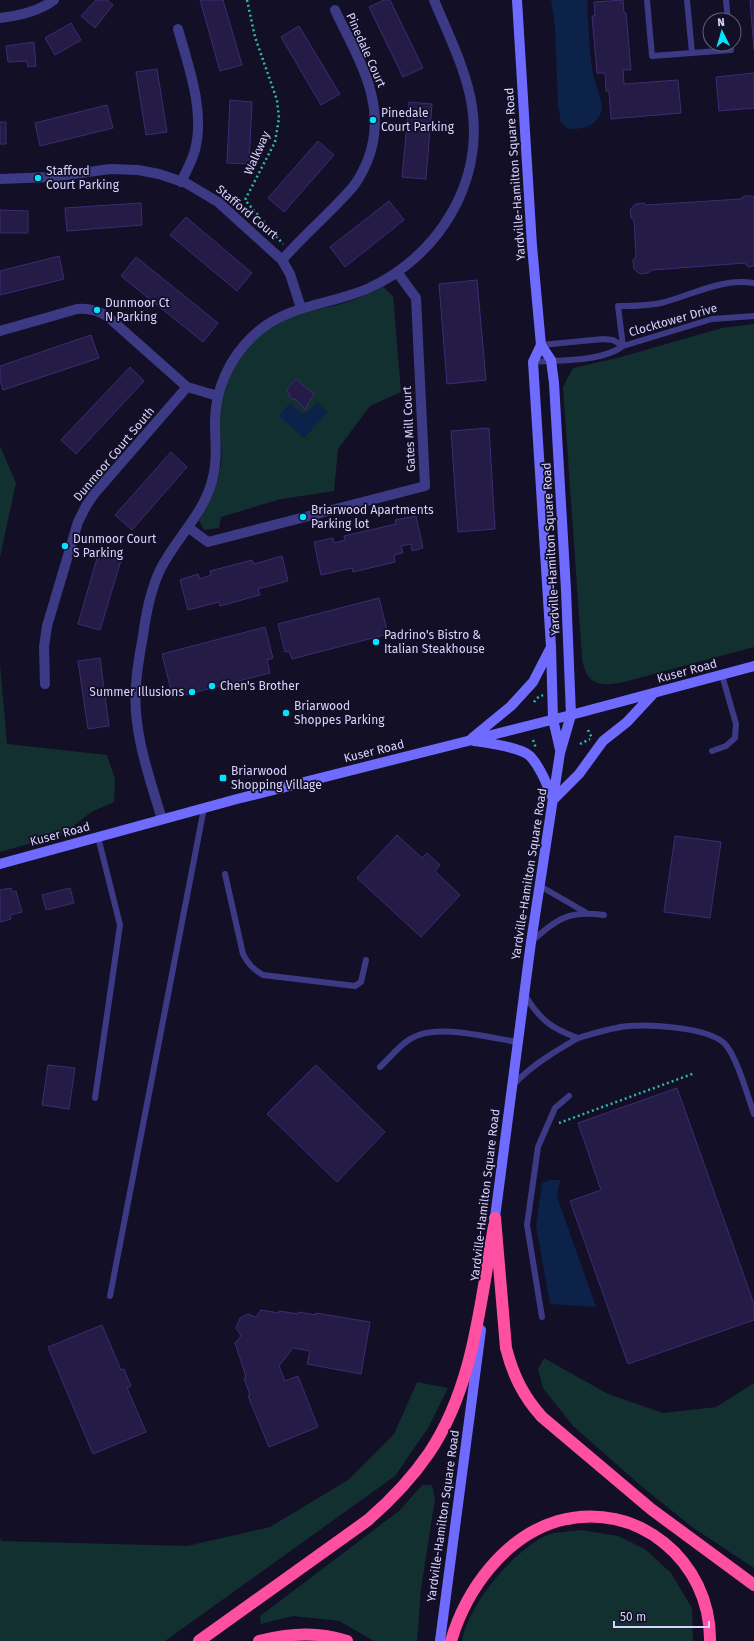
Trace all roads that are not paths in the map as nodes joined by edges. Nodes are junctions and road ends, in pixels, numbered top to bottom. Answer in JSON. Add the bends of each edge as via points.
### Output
{"nodes":[{"id":1,"x":54,"y":0,"type":"edge"},
{"id":2,"x":434,"y":0,"type":"edge"},
{"id":3,"x":517,"y":0,"type":"edge"},
{"id":4,"x":647,"y":0,"type":"edge"},
{"id":5,"x":687,"y":0,"type":"edge"},
{"id":6,"x":726,"y":0,"type":"edge"},
{"id":7,"x":335,"y":10,"type":"dead end"},
{"id":8,"x":727,"y":12,"type":"edge"},
{"id":9,"x":0,"y":18,"type":"edge"},
{"id":10,"x":178,"y":30,"type":"dead end"},
{"id":11,"x":705,"y":52,"type":"edge"},
{"id":12,"x":692,"y":53,"type":"junction"},
{"id":13,"x":0,"y":178,"type":"edge"},
{"id":14,"x":181,"y":182,"type":"junction"},
{"id":15,"x":282,"y":260,"type":"junction"},
{"id":16,"x":397,"y":272,"type":"junction"},
{"id":17,"x":754,"y":283,"type":"edge"},
{"id":18,"x":301,"y":308,"type":"junction"},
{"id":19,"x":754,"y":316,"type":"edge"},
{"id":20,"x":0,"y":331,"type":"edge"},
{"id":21,"x":541,"y":345,"type":"junction"},
{"id":22,"x":623,"y":346,"type":"junction"},
{"id":23,"x":551,"y":360,"type":"junction"},
{"id":24,"x":533,"y":362,"type":"junction"},
{"id":25,"x":187,"y":387,"type":"junction"},
{"id":26,"x":218,"y":396,"type":"junction"},
{"id":27,"x":189,"y":528,"type":"junction"},
{"id":28,"x":551,"y":647,"type":"junction"},
{"id":29,"x":754,"y":666,"type":"edge"},
{"id":30,"x":722,"y":675,"type":"junction"},
{"id":31,"x":45,"y":684,"type":"dead end"},
{"id":32,"x":654,"y":693,"type":"junction"},
{"id":33,"x":571,"y":715,"type":"junction"},
{"id":34,"x":553,"y":719,"type":"junction"},
{"id":35,"x":470,"y":740,"type":"junction"},
{"id":36,"x":712,"y":751,"type":"dead end"},
{"id":37,"x":560,"y":753,"type":"junction"},
{"id":38,"x":553,"y":800,"type":"junction"},
{"id":39,"x":204,"y":808,"type":"junction"},
{"id":40,"x":162,"y":819,"type":"junction"},
{"id":41,"x":98,"y":837,"type":"junction"},
{"id":42,"x":0,"y":864,"type":"edge"},
{"id":43,"x":225,"y":874,"type":"dead end"},
{"id":44,"x":540,"y":886,"type":"junction"},
{"id":45,"x":585,"y":912,"type":"junction"},
{"id":46,"x":604,"y":915,"type":"dead end"},
{"id":47,"x":531,"y":942,"type":"junction"},
{"id":48,"x":366,"y":960,"type":"dead end"},
{"id":49,"x":524,"y":994,"type":"junction"},
{"id":50,"x":578,"y":1038,"type":"junction"},
{"id":51,"x":518,"y":1042,"type":"junction"},
{"id":52,"x":380,"y":1067,"type":"dead end"},
{"id":53,"x":512,"y":1086,"type":"junction"},
{"id":54,"x":569,"y":1096,"type":"dead end"},
{"id":55,"x":95,"y":1098,"type":"dead end"},
{"id":56,"x":754,"y":1114,"type":"edge"},
{"id":57,"x":495,"y":1222,"type":"junction"},
{"id":58,"x":110,"y":1296,"type":"dead end"},
{"id":59,"x":542,"y":1317,"type":"dead end"},
{"id":60,"x":754,"y":1585,"type":"edge"},
{"id":61,"x":198,"y":1641,"type":"edge"},
{"id":62,"x":259,"y":1641,"type":"edge"},
{"id":63,"x":347,"y":1641,"type":"edge"},
{"id":64,"x":440,"y":1641,"type":"edge"},
{"id":65,"x":451,"y":1641,"type":"edge"},
{"id":66,"x":710,"y":1641,"type":"edge"}],
"edges":[{"from":1,"to":9,"type":"street","via":[[36,10]]},
{"from":2,"to":16,"type":"street","via":[[468,85],[474,132],[472,155],[459,200],[448,221],[420,254]]},
{"from":3,"to":21,"type":"street","name":"Yardville-Hamilton Square Road","via":[[532,246]]},
{"from":4,"to":12,"type":"lane","via":[[652,56]]},
{"from":5,"to":12,"type":"lane"},
{"from":6,"to":8,"type":"lane"},
{"from":7,"to":15,"type":"street","name":"Pinedale Court","via":[[368,80],[373,98],[374,137],[363,171],[352,187]]},
{"from":10,"to":14,"type":"street","via":[[198,117],[198,135],[194,151]]},
{"from":11,"to":12,"type":"lane"},
{"from":13,"to":14,"type":"street","name":"Stafford Court","via":[[52,177],[110,169],[152,172]]},
{"from":14,"to":15,"type":"street","name":"Stafford Court","via":[[218,202]]},
{"from":15,"to":18,"type":"street","name":"Stafford Court","via":[[290,274]]},
{"from":16,"to":18,"type":"street","via":[[368,288],[344,297]]},
{"from":16,"to":27,"type":"street","name":"Gates Mill Court","via":[[416,298],[425,486],[208,542]]},
{"from":17,"to":22,"type":"lane","via":[[731,282],[661,302],[618,306]]},
{"from":18,"to":26,"type":"street","via":[[270,322],[255,333],[242,347],[229,368]]},
{"from":19,"to":22,"type":"lane","name":"Clocktower Drive","via":[[712,319]]},
{"from":20,"to":25,"type":"street","via":[[77,309],[99,311]]},
{"from":21,"to":22,"type":"lane","name":"Clocktower Drive","via":[[602,339],[613,340]]},
{"from":21,"to":23,"type":"street","name":"Yardville-Hamilton Square Road"},
{"from":21,"to":24,"type":"street","name":"Yardville-Hamilton Square Road"},
{"from":22,"to":23,"type":"lane","name":"Clocktower Drive","via":[[614,353],[600,356]]},
{"from":23,"to":24,"type":"lane","name":"Clocktower Drive"},
{"from":23,"to":33,"type":"street","name":"Yardville-Hamilton Square Road"},
{"from":24,"to":28,"type":"street","name":"Yardville-Hamilton Square Road"},
{"from":25,"to":26,"type":"street"},
{"from":25,"to":31,"type":"street","name":"Dunmoor Court South","via":[[95,493],[78,522],[47,626],[44,647]]},
{"from":26,"to":27,"type":"street","via":[[214,477],[201,510]]},
{"from":27,"to":40,"type":"street","via":[[162,567],[153,585],[147,607],[136,685],[139,729]]},
{"from":28,"to":34,"type":"street","name":"Yardville-Hamilton Square Road"},
{"from":28,"to":35,"type":"street","via":[[533,682],[511,706]]},
{"from":29,"to":30,"type":"street","name":"Kuser Road"},
{"from":30,"to":32,"type":"street","name":"Kuser Road"},
{"from":30,"to":36,"type":"lane","via":[[736,724],[735,738],[726,746]]},
{"from":32,"to":33,"type":"street","name":"Kuser Road"},
{"from":32,"to":38,"type":"street","via":[[627,722],[603,741],[579,774]]},
{"from":33,"to":34,"type":"street","name":"Kuser Road"},
{"from":33,"to":37,"type":"street","name":"Yardville-Hamilton Square Road"},
{"from":34,"to":35,"type":"street","name":"Kuser Road"},
{"from":34,"to":37,"type":"street","name":"Yardville-Hamilton Square Road"},
{"from":35,"to":38,"type":"street","via":[[508,747],[529,755],[544,778]]},
{"from":35,"to":39,"type":"street","name":"Kuser Road"},
{"from":37,"to":38,"type":"street","name":"Yardville-Hamilton Square Road"},
{"from":38,"to":44,"type":"street","name":"Yardville-Hamilton Square Road"},
{"from":39,"to":40,"type":"street","name":"Kuser Road"},
{"from":39,"to":58,"type":"lane"},
{"from":40,"to":41,"type":"street","name":"Kuser Road"},
{"from":41,"to":42,"type":"street","name":"Kuser Road"},
{"from":41,"to":55,"type":"lane","via":[[120,924]]},
{"from":43,"to":48,"type":"lane","via":[[243,954],[254,970],[262,974],[355,986],[360,982]]},
{"from":44,"to":45,"type":"lane"},
{"from":44,"to":47,"type":"street","name":"Yardville-Hamilton Square Road"},
{"from":45,"to":46,"type":"lane"},
{"from":45,"to":47,"type":"lane","via":[[564,917],[551,924]]},
{"from":47,"to":49,"type":"street","name":"Yardville-Hamilton Square Road"},
{"from":49,"to":50,"type":"lane","via":[[536,1014],[562,1033]]},
{"from":49,"to":51,"type":"street","name":"Yardville-Hamilton Square Road"},
{"from":50,"to":53,"type":"lane","via":[[527,1070]]},
{"from":50,"to":56,"type":"lane","via":[[636,1025],[662,1026],[716,1037],[726,1046],[734,1060]]},
{"from":51,"to":52,"type":"lane","via":[[452,1032],[431,1032],[410,1038]]},
{"from":51,"to":53,"type":"street","name":"Yardville-Hamilton Square Road"},
{"from":53,"to":57,"type":"street","name":"Yardville-Hamilton Square Road"},
{"from":54,"to":59,"type":"lane","via":[[556,1108],[538,1147],[527,1225]]},
{"from":57,"to":60,"type":"highway","via":[[506,1348],[511,1368],[532,1406],[651,1509]]},
{"from":57,"to":61,"type":"highway","via":[[467,1369],[451,1412],[429,1452],[396,1494],[368,1520]]},
{"from":57,"to":64,"type":"street","name":"Yardville-Hamilton Square Road"},
{"from":62,"to":63,"type":"highway","via":[[312,1633]]},
{"from":65,"to":66,"type":"highway","via":[[465,1604],[478,1583],[509,1549],[545,1526],[558,1521],[593,1517],[634,1525],[665,1543],[680,1557],[701,1590],[707,1610]]}]}
